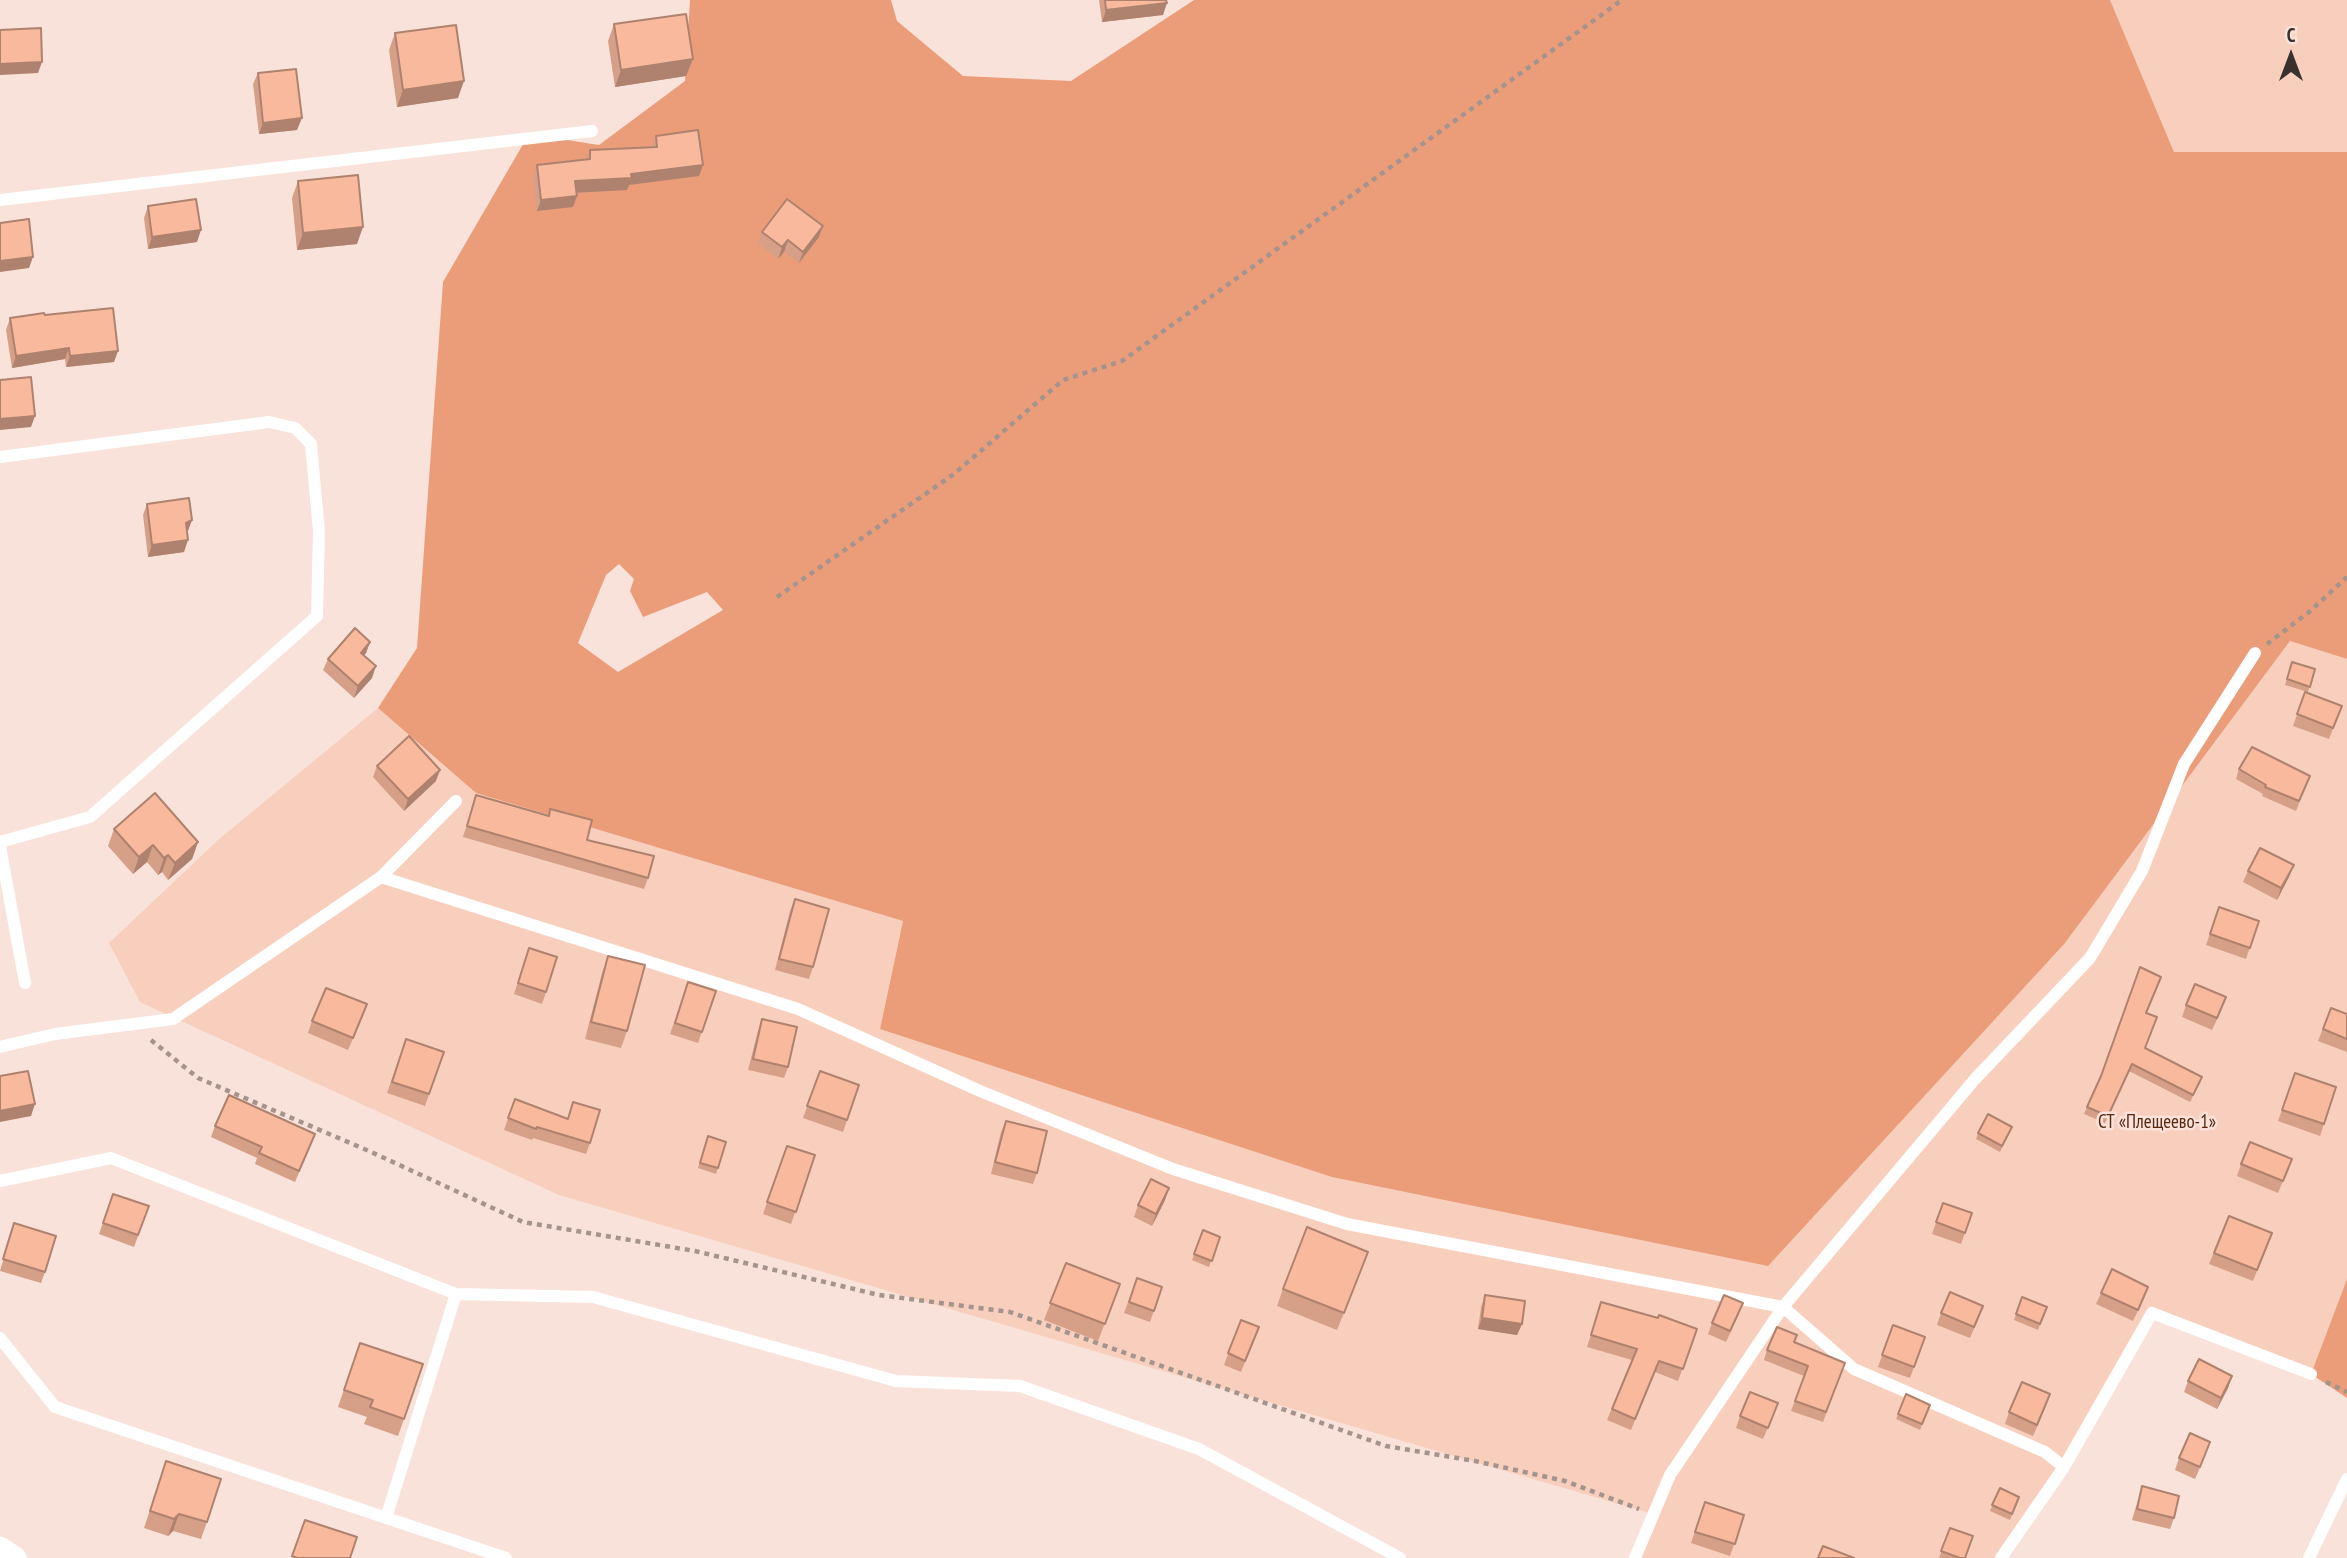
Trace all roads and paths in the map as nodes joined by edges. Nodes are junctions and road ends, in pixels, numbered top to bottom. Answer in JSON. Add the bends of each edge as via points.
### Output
{"nodes":[{"id":1,"x":1622,"y":0,"type":"edge"},
{"id":2,"x":592,"y":131,"type":"dead end"},
{"id":3,"x":0,"y":200,"type":"edge"},
{"id":4,"x":0,"y":457,"type":"edge"},
{"id":5,"x":2347,"y":577,"type":"edge"},
{"id":6,"x":777,"y":597,"type":"dead end"},
{"id":7,"x":2255,"y":653,"type":"joint"},
{"id":8,"x":456,"y":801,"type":"dead end"},
{"id":9,"x":0,"y":844,"type":"edge"},
{"id":10,"x":381,"y":877,"type":"junction"},
{"id":11,"x":25,"y":983,"type":"dead end"},
{"id":12,"x":132,"y":1025,"type":"junction"},
{"id":13,"x":0,"y":1047,"type":"edge"},
{"id":14,"x":0,"y":1181,"type":"edge"},
{"id":15,"x":456,"y":1294,"type":"junction"},
{"id":16,"x":1783,"y":1307,"type":"junction"},
{"id":17,"x":0,"y":1338,"type":"edge"},
{"id":18,"x":2311,"y":1374,"type":"joint"},
{"id":19,"x":2347,"y":1392,"type":"edge"},
{"id":20,"x":2064,"y":1467,"type":"junction"},
{"id":21,"x":2347,"y":1479,"type":"edge"},
{"id":22,"x":1653,"y":1515,"type":"junction"},
{"id":23,"x":386,"y":1518,"type":"junction"},
{"id":24,"x":0,"y":1548,"type":"edge"},
{"id":25,"x":15,"y":1558,"type":"edge"},
{"id":26,"x":506,"y":1558,"type":"edge"},
{"id":27,"x":1400,"y":1558,"type":"edge"},
{"id":28,"x":1635,"y":1558,"type":"edge"},
{"id":29,"x":2001,"y":1558,"type":"edge"},
{"id":30,"x":2309,"y":1558,"type":"edge"}],
"edges":[{"from":1,"to":6,"type":"path","via":[[1122,361],[1063,380],[954,474]]},
{"from":2,"to":3,"type":"lane"},
{"from":4,"to":9,"type":"lane","via":[[269,422],[295,428],[311,444],[318,532],[317,616],[90,817]]},
{"from":5,"to":7,"type":"path"},
{"from":7,"to":16,"type":"lane","via":[[2184,764],[2141,871],[2090,958],[1975,1079]]},
{"from":8,"to":10,"type":"lane"},
{"from":9,"to":11,"type":"lane"},
{"from":10,"to":12,"type":"lane","via":[[173,1019]]},
{"from":10,"to":16,"type":"lane","via":[[798,1009],[979,1091],[1173,1170],[1347,1224]]},
{"from":12,"to":13,"type":"lane","via":[[55,1034]]},
{"from":12,"to":22,"type":"path","via":[[198,1077],[523,1223],[695,1251],[879,1294],[1010,1312],[1386,1446],[1565,1481]]},
{"from":14,"to":15,"type":"lane","via":[[111,1158]]},
{"from":15,"to":23,"type":"lane"},
{"from":15,"to":27,"type":"lane","via":[[593,1297],[897,1381],[1020,1387],[1199,1449]]},
{"from":16,"to":20,"type":"lane","via":[[1854,1369],[2045,1452]]},
{"from":16,"to":22,"type":"lane","via":[[1670,1475]]},
{"from":17,"to":23,"type":"lane","via":[[54,1408]]},
{"from":18,"to":19,"type":"path"},
{"from":18,"to":20,"type":"lane","via":[[2152,1313]]},
{"from":20,"to":29,"type":"lane"},
{"from":21,"to":30,"type":"lane"},
{"from":22,"to":28,"type":"lane"},
{"from":23,"to":26,"type":"lane"},
{"from":24,"to":25,"type":"street"}]}
